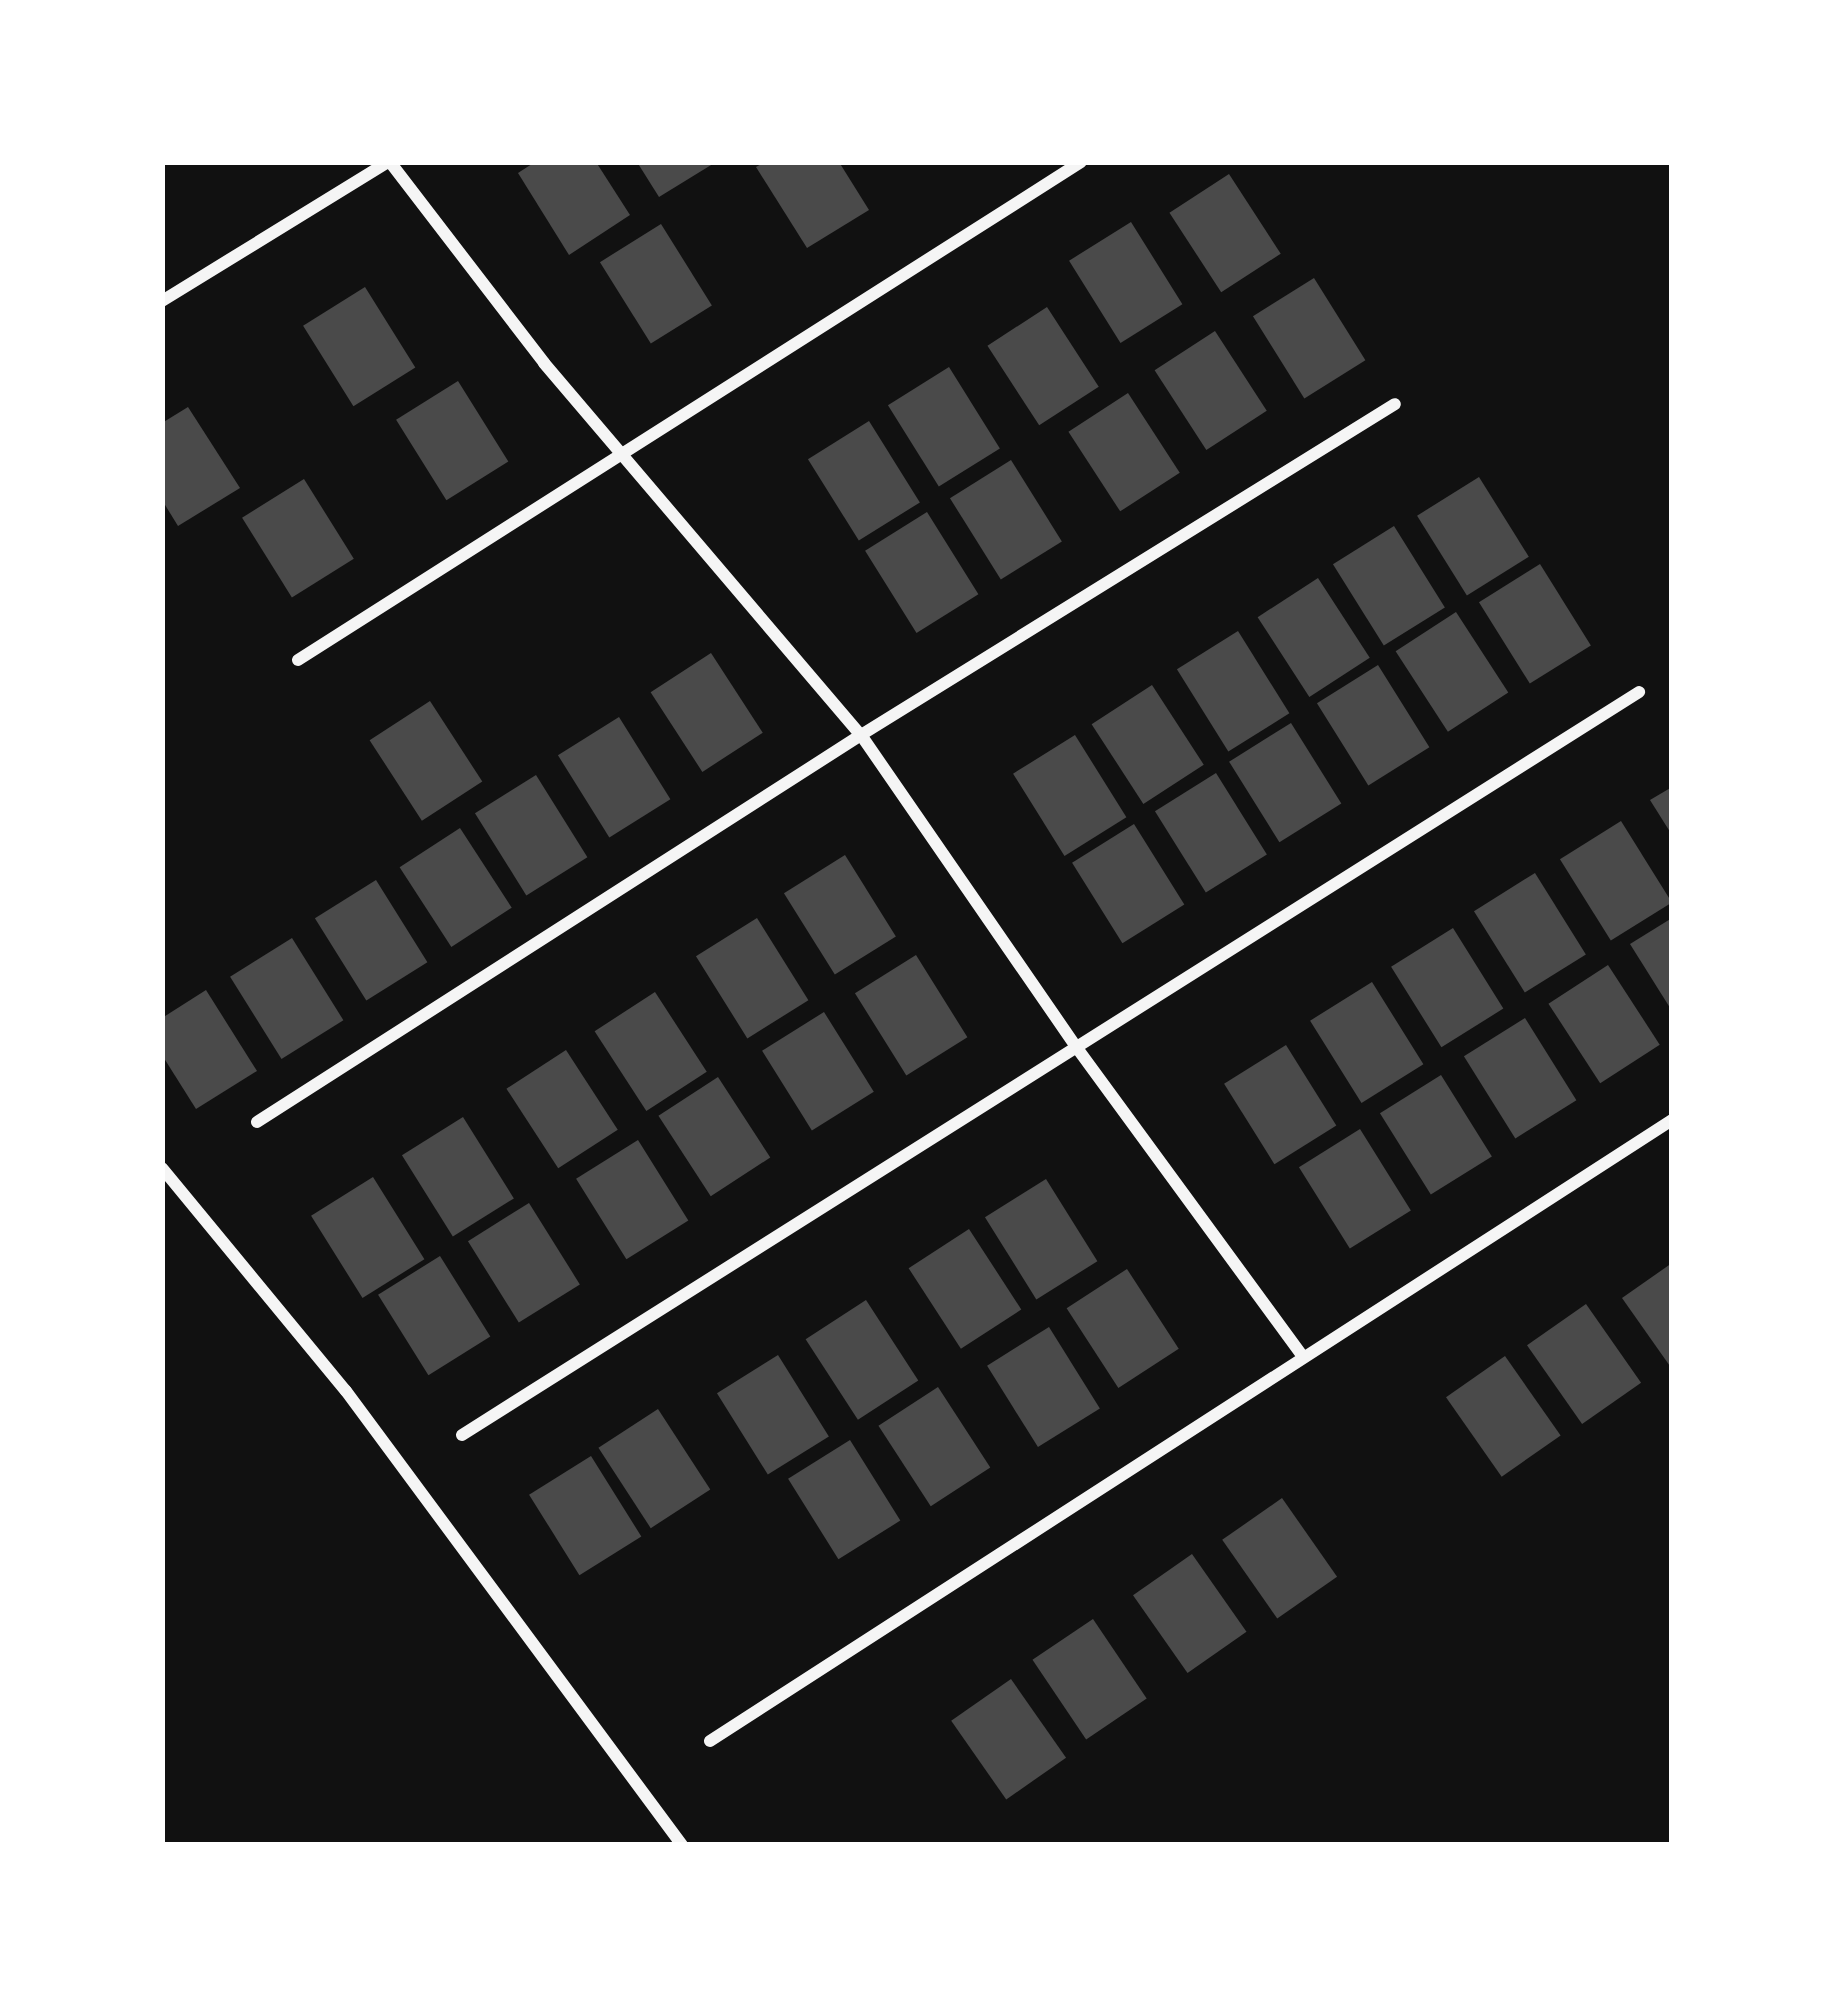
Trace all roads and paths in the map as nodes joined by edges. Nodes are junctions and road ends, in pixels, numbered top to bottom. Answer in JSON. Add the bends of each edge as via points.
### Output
{"nodes":[{"id":1,"x":389,"y":162,"type":"edge"},
{"id":2,"x":1081,"y":162,"type":"edge"},
{"id":3,"x":162,"y":301,"type":"edge"},
{"id":4,"x":1395,"y":404,"type":"dead end"},
{"id":5,"x":624,"y":456,"type":"junction"},
{"id":6,"x":298,"y":660,"type":"dead end"},
{"id":7,"x":1639,"y":692,"type":"dead end"},
{"id":8,"x":861,"y":735,"type":"junction"},
{"id":9,"x":1077,"y":1048,"type":"junction"},
{"id":10,"x":1672,"y":1120,"type":"edge"},
{"id":11,"x":257,"y":1123,"type":"dead end"},
{"id":12,"x":162,"y":1168,"type":"edge"},
{"id":13,"x":1303,"y":1358,"type":"junction"},
{"id":14,"x":462,"y":1435,"type":"dead end"},
{"id":15,"x":710,"y":1741,"type":"dead end"},
{"id":16,"x":682,"y":1845,"type":"edge"}],
"edges":[{"from":1,"to":3,"type":"street"},
{"from":1,"to":5,"type":"street"},
{"from":2,"to":5,"type":"street"},
{"from":4,"to":8,"type":"street"},
{"from":5,"to":6,"type":"street"},
{"from":5,"to":8,"type":"street"},
{"from":7,"to":9,"type":"street"},
{"from":8,"to":9,"type":"street"},
{"from":8,"to":11,"type":"street"},
{"from":9,"to":13,"type":"street"},
{"from":9,"to":14,"type":"street"},
{"from":10,"to":13,"type":"street"},
{"from":12,"to":16,"type":"street","via":[[346,1391]]},
{"from":13,"to":15,"type":"street"}]}
